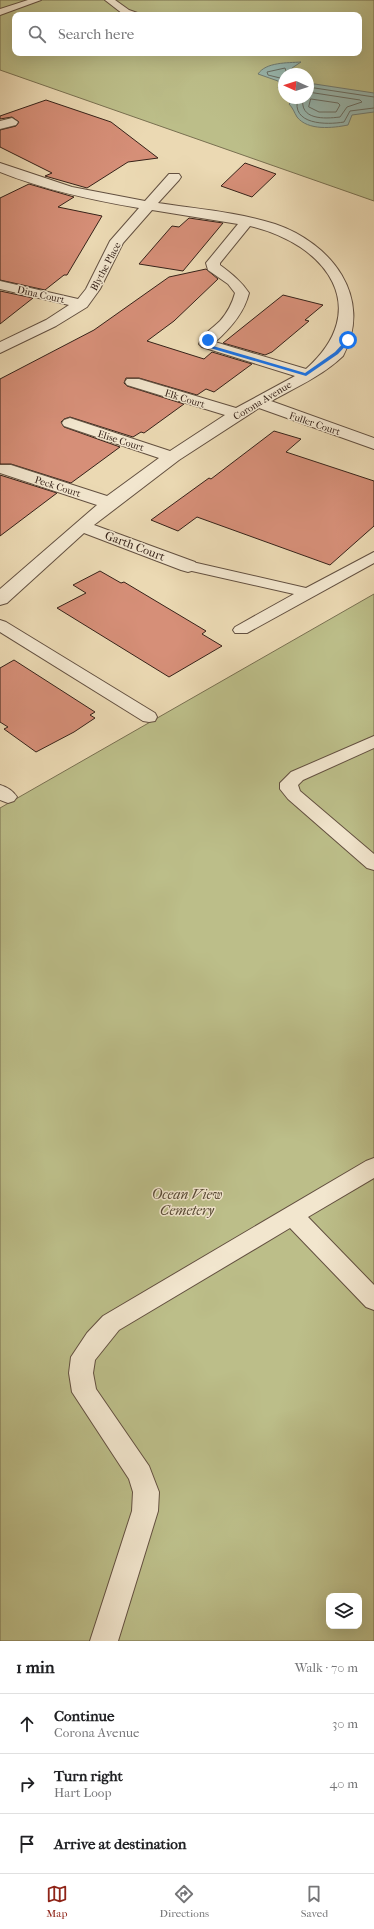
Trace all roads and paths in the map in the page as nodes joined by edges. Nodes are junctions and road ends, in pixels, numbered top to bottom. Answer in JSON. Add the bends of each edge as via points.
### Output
{"nodes":[{"id":1,"x":37,"y":0,"type":"edge"},
{"id":2,"x":109,"y":0,"type":"edge"},
{"id":3,"x":0,"y":12,"type":"edge"},
{"id":4,"x":126,"y":12,"type":"edge"},
{"id":5,"x":0,"y":168,"type":"edge"},
{"id":6,"x":174,"y":177,"type":"dead end"},
{"id":7,"x":148,"y":205,"type":"junction"},
{"id":8,"x":247,"y":221,"type":"junction"},
{"id":9,"x":0,"y":285,"type":"edge"},
{"id":10,"x":82,"y":304,"type":"junction"},
{"id":11,"x":367,"y":312,"type":"edge"},
{"id":12,"x":0,"y":348,"type":"edge"},
{"id":13,"x":306,"y":374,"type":"junction"},
{"id":14,"x":133,"y":382,"type":"dead end"},
{"id":15,"x":257,"y":402,"type":"junction"},
{"id":16,"x":238,"y":414,"type":"junction"},
{"id":17,"x":70,"y":423,"type":"dead end"},
{"id":18,"x":374,"y":444,"type":"edge"},
{"id":19,"x":172,"y":457,"type":"junction"},
{"id":20,"x":5,"y":469,"type":"dead end"},
{"id":21,"x":110,"y":504,"type":"junction"},
{"id":22,"x":83,"y":527,"type":"junction"},
{"id":23,"x":374,"y":557,"type":"edge"},
{"id":24,"x":188,"y":566,"type":"joint"},
{"id":25,"x":309,"y":593,"type":"junction"},
{"id":26,"x":0,"y":599,"type":"edge"},
{"id":27,"x":0,"y":625,"type":"edge"},
{"id":28,"x":241,"y":630,"type":"dead end"},
{"id":29,"x":149,"y":717,"type":"dead end"},
{"id":30,"x":374,"y":741,"type":"edge"},
{"id":31,"x":374,"y":864,"type":"edge"},
{"id":32,"x":374,"y":1167,"type":"edge"},
{"id":33,"x":292,"y":1216,"type":"junction"},
{"id":34,"x":374,"y":1300,"type":"edge"},
{"id":35,"x":104,"y":1641,"type":"edge"}],
"edges":[{"from":1,"to":3,"type":"lane"},
{"from":2,"to":4,"type":"lane"},
{"from":5,"to":7,"type":"street","name":"Corona Avenue","via":[[59,188]]},
{"from":6,"to":7,"type":"street","name":"Blythe Place"},
{"from":7,"to":8,"type":"street","name":"Corona Avenue"},
{"from":7,"to":10,"type":"street","name":"Blythe Place","via":[[117,240],[93,289]]},
{"from":8,"to":11,"type":"street","name":"Corona Avenue","via":[[299,239],[334,260],[356,288],[360,302]]},
{"from":8,"to":13,"type":"street","via":[[213,263],[213,267],[233,281],[242,293],[233,315],[207,344]]},
{"from":9,"to":10,"type":"street","name":"Dina Court"},
{"from":10,"to":12,"type":"street","name":"Blythe Place","via":[[51,323]]},
{"from":11,"to":13,"type":"street","name":"Corona Avenue","via":[[337,353]]},
{"from":13,"to":15,"type":"street","name":"Corona Avenue"},
{"from":14,"to":16,"type":"street","name":"Elk Court"},
{"from":15,"to":16,"type":"street","name":"Corona Avenue"},
{"from":15,"to":18,"type":"street","name":"Fuller Court"},
{"from":16,"to":19,"type":"street","name":"Corona Avenue"},
{"from":17,"to":19,"type":"street","name":"Elise Court"},
{"from":19,"to":21,"type":"street","name":"Corona Avenue"},
{"from":20,"to":21,"type":"street","name":"Peck Court"},
{"from":21,"to":22,"type":"street","name":"Corona Avenue"},
{"from":22,"to":24,"type":"street","name":"Garth Court"},
{"from":22,"to":26,"type":"street","name":"Corona Avenue"},
{"from":23,"to":25,"type":"lane"},
{"from":24,"to":25,"type":"lane"},
{"from":25,"to":28,"type":"lane"},
{"from":27,"to":29,"type":"lane"},
{"from":30,"to":31,"type":"lane","via":[[297,776],[289,783],[294,795]]},
{"from":32,"to":33,"type":"lane"},
{"from":33,"to":34,"type":"lane"},
{"from":33,"to":35,"type":"lane","via":[[112,1323],[82,1356],[84,1392],[140,1474],[146,1492],[145,1511]]}]}
